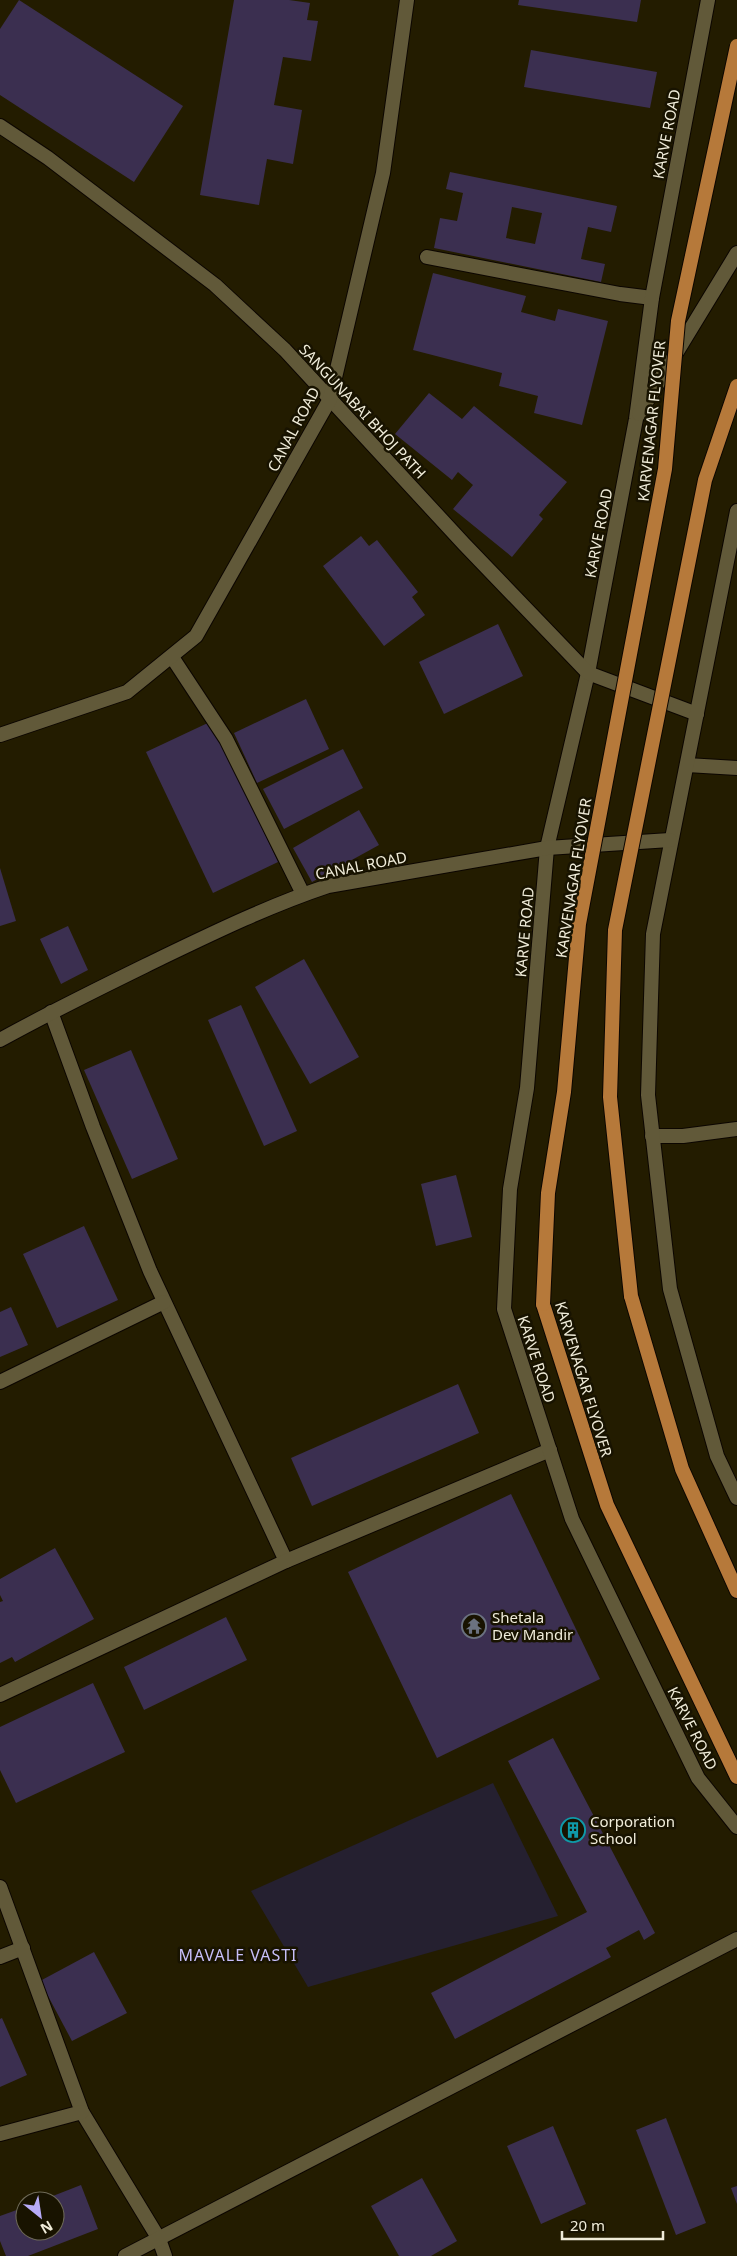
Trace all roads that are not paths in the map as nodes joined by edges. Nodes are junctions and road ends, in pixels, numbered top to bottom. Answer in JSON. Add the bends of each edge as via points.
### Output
{"nodes":[{"id":1,"x":407,"y":0,"type":"edge"},
{"id":2,"x":708,"y":0,"type":"edge"},
{"id":3,"x":737,"y":46,"type":"edge"},
{"id":4,"x":0,"y":126,"type":"edge"},
{"id":5,"x":737,"y":253,"type":"edge"},
{"id":6,"x":427,"y":257,"type":"dead end"},
{"id":7,"x":652,"y":298,"type":"junction"},
{"id":8,"x":737,"y":386,"type":"edge"},
{"id":9,"x":330,"y":398,"type":"junction"},
{"id":10,"x":636,"y":419,"type":"junction"},
{"id":11,"x":737,"y":514,"type":"edge"},
{"id":12,"x":172,"y":658,"type":"junction"},
{"id":13,"x":588,"y":673,"type":"junction"},
{"id":14,"x":697,"y":714,"type":"junction"},
{"id":15,"x":0,"y":734,"type":"edge"},
{"id":16,"x":687,"y":765,"type":"junction"},
{"id":17,"x":737,"y":768,"type":"edge"},
{"id":18,"x":670,"y":840,"type":"junction"},
{"id":19,"x":547,"y":848,"type":"junction"},
{"id":20,"x":303,"y":894,"type":"junction"},
{"id":21,"x":51,"y":1012,"type":"junction"},
{"id":22,"x":0,"y":1040,"type":"edge"},
{"id":23,"x":737,"y":1129,"type":"edge"},
{"id":24,"x":652,"y":1136,"type":"junction"},
{"id":25,"x":164,"y":1302,"type":"junction"},
{"id":26,"x":0,"y":1382,"type":"edge"},
{"id":27,"x":550,"y":1450,"type":"junction"},
{"id":28,"x":737,"y":1498,"type":"edge"},
{"id":29,"x":286,"y":1561,"type":"junction"},
{"id":30,"x":737,"y":1591,"type":"edge"},
{"id":31,"x":0,"y":1695,"type":"edge"},
{"id":32,"x":737,"y":1777,"type":"edge"},
{"id":33,"x":737,"y":1827,"type":"edge"},
{"id":34,"x":0,"y":1887,"type":"edge"},
{"id":35,"x":737,"y":1939,"type":"edge"},
{"id":36,"x":22,"y":1948,"type":"junction"},
{"id":37,"x":0,"y":1957,"type":"edge"},
{"id":38,"x":82,"y":2112,"type":"junction"},
{"id":39,"x":0,"y":2134,"type":"edge"},
{"id":40,"x":159,"y":2239,"type":"junction"},
{"id":41,"x":125,"y":2256,"type":"edge"},
{"id":42,"x":165,"y":2256,"type":"edge"}],
"edges":[{"from":1,"to":9,"type":"street","name":"CANAL ROAD","via":[[383,172]]},
{"from":2,"to":7,"type":"street","name":"KARVE ROAD"},
{"from":3,"to":32,"type":"main road","name":"KARVENAGAR FLYOVER","bridge":true,"via":[[678,321],[665,469],[579,924],[564,1092],[548,1193],[542,1304],[607,1505]]},
{"from":4,"to":9,"type":"street","name":"SANGUNABAI BHOJ PATH","via":[[48,158],[215,285],[285,350]]},
{"from":5,"to":10,"type":"street"},
{"from":6,"to":7,"type":"street"},
{"from":7,"to":10,"type":"street","name":"KARVE ROAD"},
{"from":8,"to":30,"type":"main road","bridge":true,"via":[[705,480],[615,930],[610,1097],[631,1296],[682,1469]]},
{"from":9,"to":12,"type":"street","name":"CANAL ROAD","via":[[196,636]]},
{"from":9,"to":13,"type":"street","name":"SANGUNABAI BHOJ PATH"},
{"from":10,"to":13,"type":"street","name":"KARVE ROAD"},
{"from":11,"to":14,"type":"street"},
{"from":12,"to":15,"type":"street","name":"CANAL ROAD","via":[[127,692]]},
{"from":12,"to":20,"type":"street","via":[[226,739]]},
{"from":13,"to":14,"type":"street","name":"SANGUNABAI BHOJ PATH"},
{"from":13,"to":19,"type":"street","name":"KARVE ROAD"},
{"from":14,"to":16,"type":"street"},
{"from":16,"to":17,"type":"street"},
{"from":16,"to":18,"type":"street"},
{"from":18,"to":19,"type":"street","name":"CANAL ROAD"},
{"from":18,"to":24,"type":"street","via":[[653,934],[648,1095]]},
{"from":19,"to":20,"type":"street","name":"CANAL ROAD","via":[[328,886]]},
{"from":19,"to":27,"type":"street","name":"KARVE ROAD","via":[[527,1088],[510,1189],[504,1309]]},
{"from":20,"to":21,"type":"street","name":"CANAL ROAD","via":[[202,938]]},
{"from":21,"to":22,"type":"street","name":"CANAL ROAD"},
{"from":21,"to":25,"type":"street","via":[[93,1127]]},
{"from":23,"to":24,"type":"street","via":[[683,1136]]},
{"from":24,"to":28,"type":"street","via":[[670,1288],[718,1456]]},
{"from":25,"to":26,"type":"street"},
{"from":25,"to":29,"type":"street"},
{"from":27,"to":29,"type":"street"},
{"from":27,"to":33,"type":"street","name":"KARVE ROAD","via":[[572,1519],[698,1778]]},
{"from":29,"to":31,"type":"street"},
{"from":34,"to":36,"type":"street"},
{"from":35,"to":40,"type":"street"},
{"from":36,"to":37,"type":"street"},
{"from":36,"to":38,"type":"street"},
{"from":38,"to":39,"type":"street"},
{"from":38,"to":40,"type":"street"},
{"from":40,"to":41,"type":"street"},
{"from":40,"to":42,"type":"street"}]}
